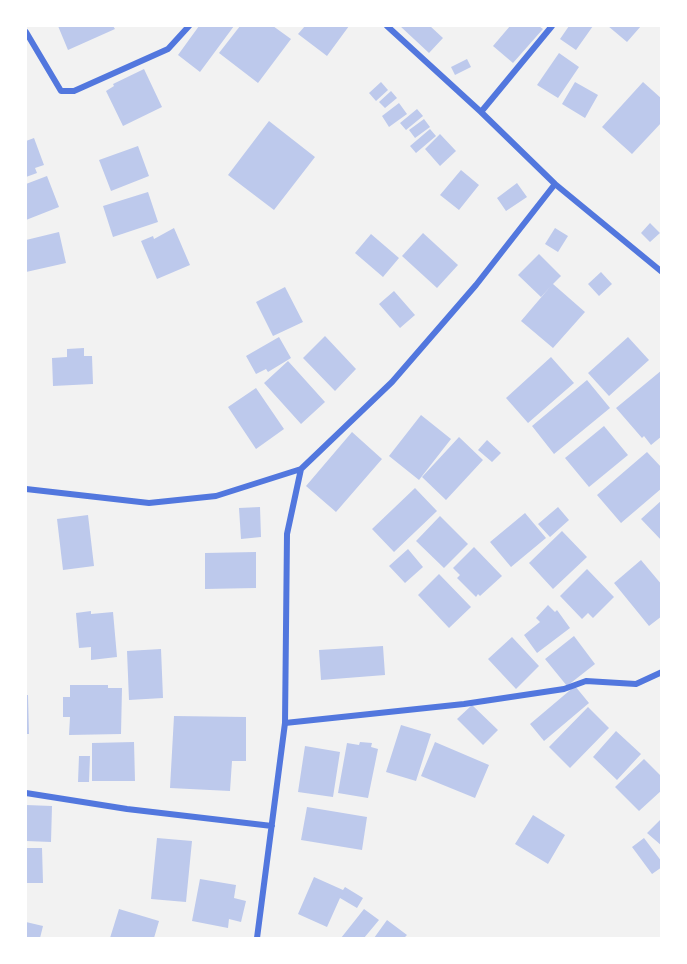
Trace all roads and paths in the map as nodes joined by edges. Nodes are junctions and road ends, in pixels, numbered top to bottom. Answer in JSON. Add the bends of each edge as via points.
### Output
{"nodes":[{"id":1,"x":189,"y":26,"type":"edge"},
{"id":2,"x":387,"y":26,"type":"edge"},
{"id":3,"x":552,"y":26,"type":"edge"},
{"id":4,"x":26,"y":32,"type":"edge"},
{"id":5,"x":481,"y":112,"type":"junction"},
{"id":6,"x":555,"y":184,"type":"junction"},
{"id":7,"x":662,"y":272,"type":"edge"},
{"id":8,"x":300,"y":469,"type":"junction"},
{"id":9,"x":26,"y":489,"type":"edge"},
{"id":10,"x":662,"y":672,"type":"edge"},
{"id":11,"x":285,"y":723,"type":"junction"},
{"id":12,"x":26,"y":793,"type":"edge"},
{"id":13,"x":272,"y":826,"type":"junction"},
{"id":14,"x":257,"y":939,"type":"edge"}],
"edges":[{"from":1,"to":4,"type":"street","via":[[168,49],[74,91],[61,91]]},
{"from":2,"to":5,"type":"street"},
{"from":3,"to":5,"type":"street"},
{"from":5,"to":6,"type":"street"},
{"from":6,"to":7,"type":"street"},
{"from":6,"to":8,"type":"street","via":[[476,285],[392,382]]},
{"from":8,"to":9,"type":"street","via":[[216,496],[149,503]]},
{"from":8,"to":11,"type":"street","via":[[287,534]]},
{"from":10,"to":11,"type":"street","via":[[636,684],[586,681],[564,689],[464,704]]},
{"from":11,"to":13,"type":"street"},
{"from":12,"to":13,"type":"street"},
{"from":13,"to":14,"type":"street"}]}
